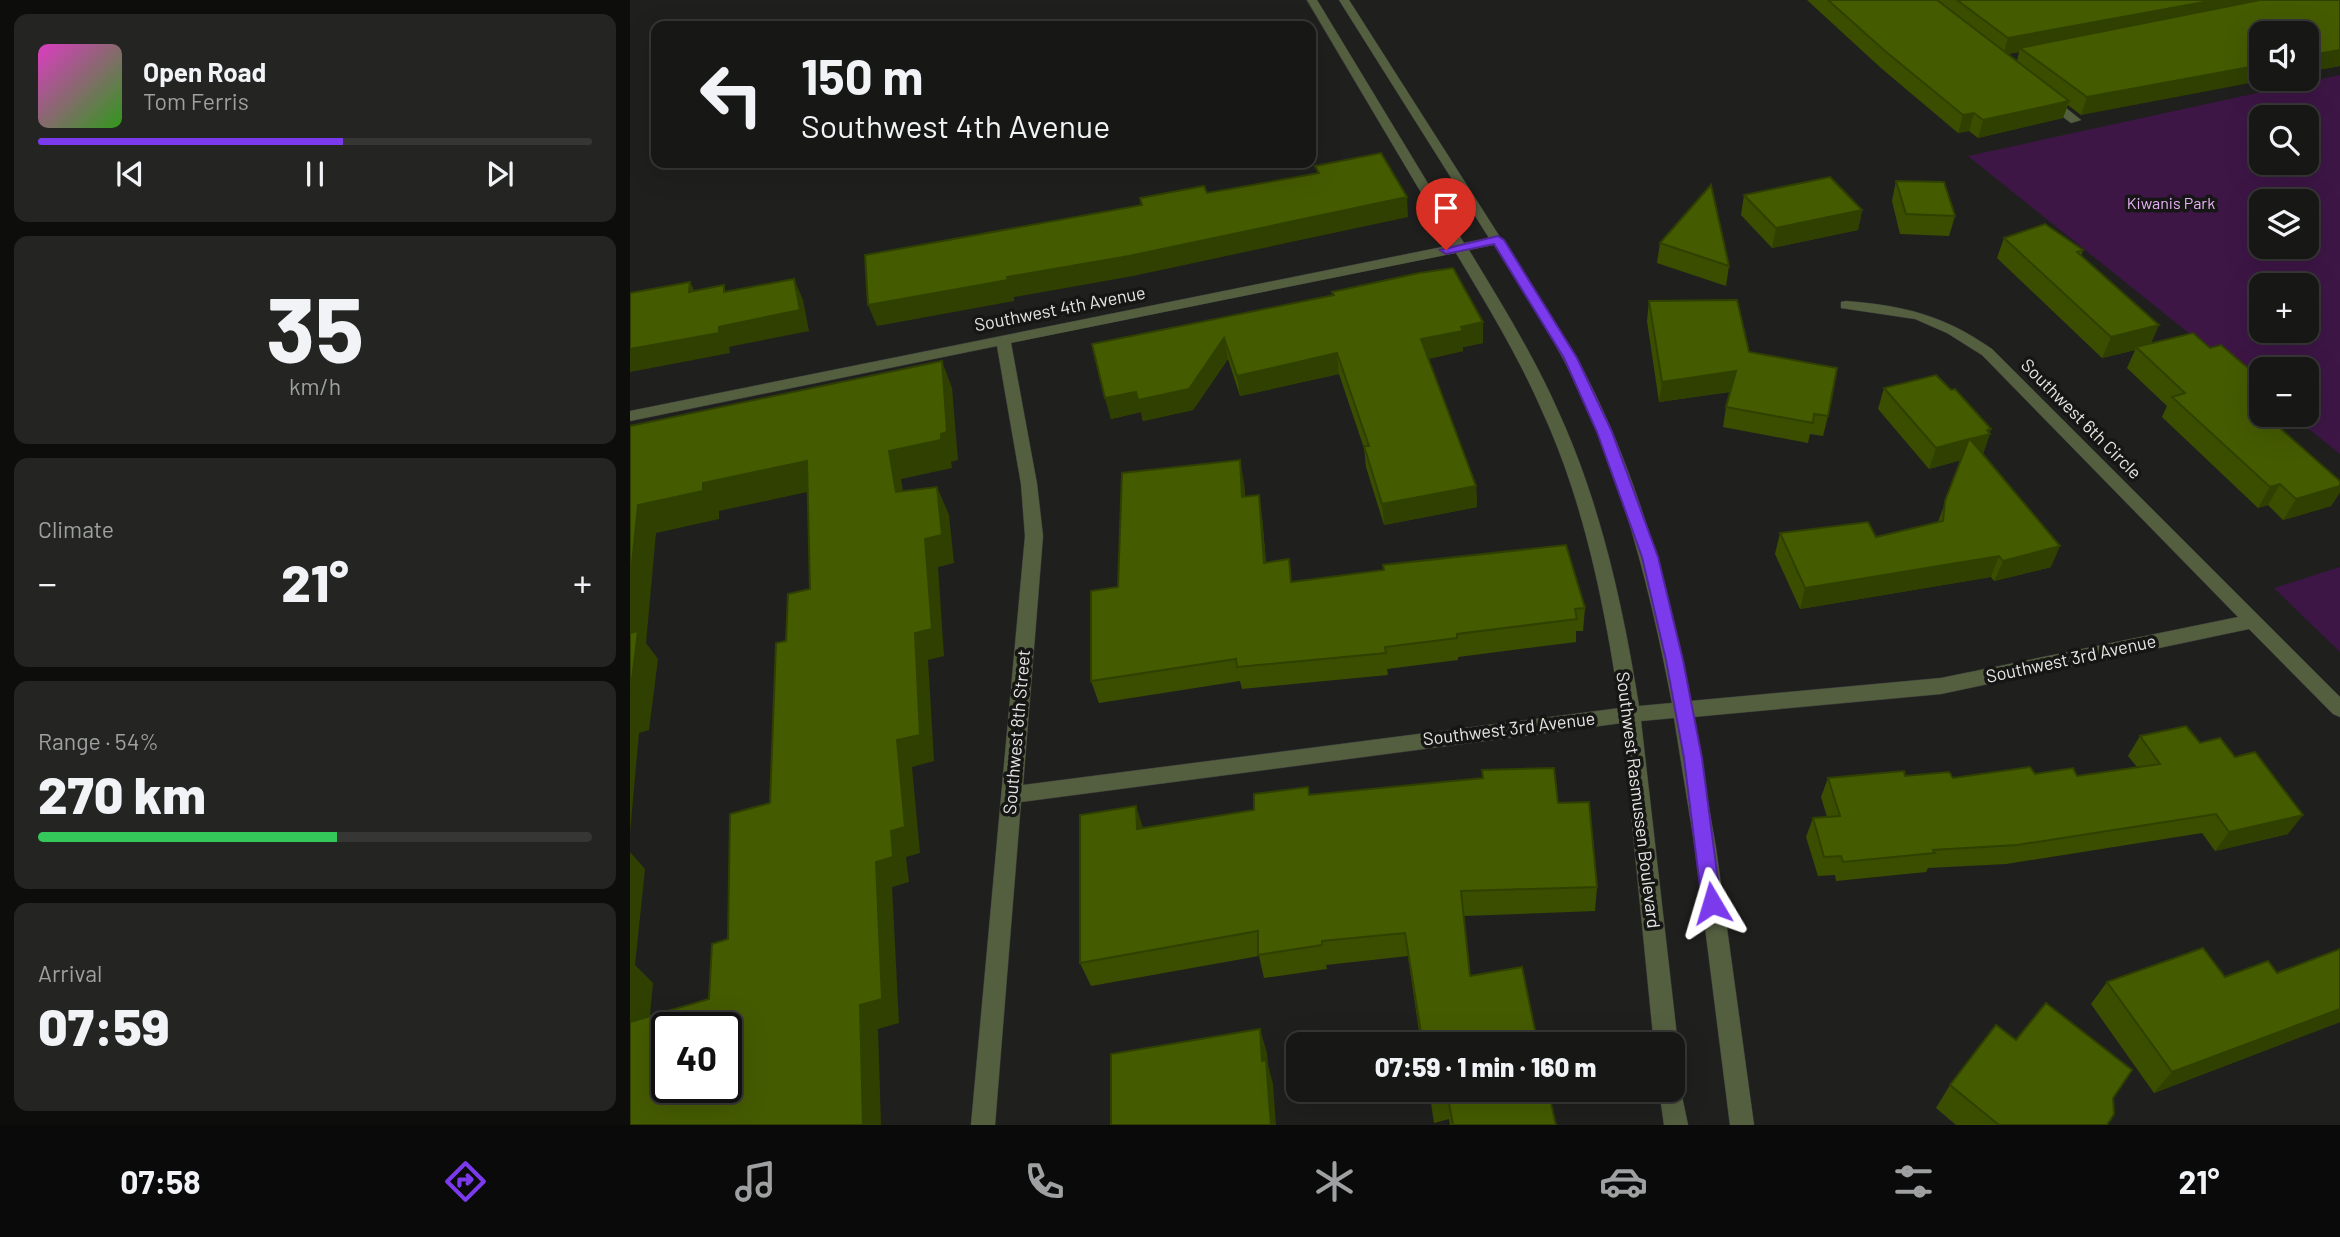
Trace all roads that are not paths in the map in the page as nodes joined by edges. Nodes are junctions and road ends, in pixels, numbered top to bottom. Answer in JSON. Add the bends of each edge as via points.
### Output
{"nodes":[{"id":1,"x":1312,"y":0,"type":"edge"},
{"id":2,"x":1344,"y":0,"type":"edge"},
{"id":3,"x":2032,"y":87,"type":"edge"},
{"id":4,"x":2075,"y":120,"type":"dead end"},
{"id":5,"x":1498,"y":240,"type":"junction"},
{"id":6,"x":1460,"y":248,"type":"junction"},
{"id":7,"x":1846,"y":305,"type":"dead end"},
{"id":8,"x":1003,"y":340,"type":"junction"},
{"id":9,"x":630,"y":416,"type":"edge"},
{"id":10,"x":2254,"y":621,"type":"junction"},
{"id":11,"x":2340,"y":709,"type":"edge"},
{"id":12,"x":1685,"y":710,"type":"junction"},
{"id":13,"x":1630,"y":715,"type":"junction"},
{"id":14,"x":1012,"y":795,"type":"junction"},
{"id":15,"x":1665,"y":1032,"type":"edge"},
{"id":16,"x":1673,"y":1102,"type":"edge"},
{"id":17,"x":983,"y":1125,"type":"edge"},
{"id":18,"x":1676,"y":1125,"type":"edge"},
{"id":19,"x":1742,"y":1125,"type":"edge"}],
"edges":[{"from":1,"to":6,"type":"street","name":"Southwest Rasmussen Boulevard"},
{"from":2,"to":5,"type":"street"},
{"from":3,"to":4,"type":"street"},
{"from":5,"to":6,"type":"street","name":"Southwest 4th Avenue"},
{"from":5,"to":12,"type":"street","via":[[1571,358],[1605,432],[1650,557]]},
{"from":6,"to":8,"type":"street","name":"Southwest 4th Avenue"},
{"from":6,"to":13,"type":"street","name":"Southwest Rasmussen Boulevard","via":[[1529,366],[1563,439],[1603,568]]},
{"from":7,"to":10,"type":"street","name":"Southwest 6th Circle","via":[[1902,309],[1941,321],[1987,352]]},
{"from":8,"to":9,"type":"street","name":"Southwest 4th Avenue"},
{"from":8,"to":14,"type":"street","name":"Southwest 8th Street","via":[[1034,536]]},
{"from":10,"to":11,"type":"street","name":"Southwest 6th Circle"},
{"from":10,"to":12,"type":"street","name":"Southwest 3rd Avenue","via":[[1941,686]]},
{"from":12,"to":13,"type":"street","name":"Southwest 3rd Avenue"},
{"from":12,"to":19,"type":"street"},
{"from":13,"to":14,"type":"street","name":"Southwest 3rd Avenue"},
{"from":13,"to":15,"type":"street","name":"Southwest Rasmussen Boulevard"},
{"from":14,"to":17,"type":"street","name":"Southwest 8th Street"},
{"from":16,"to":18,"type":"street"}]}
